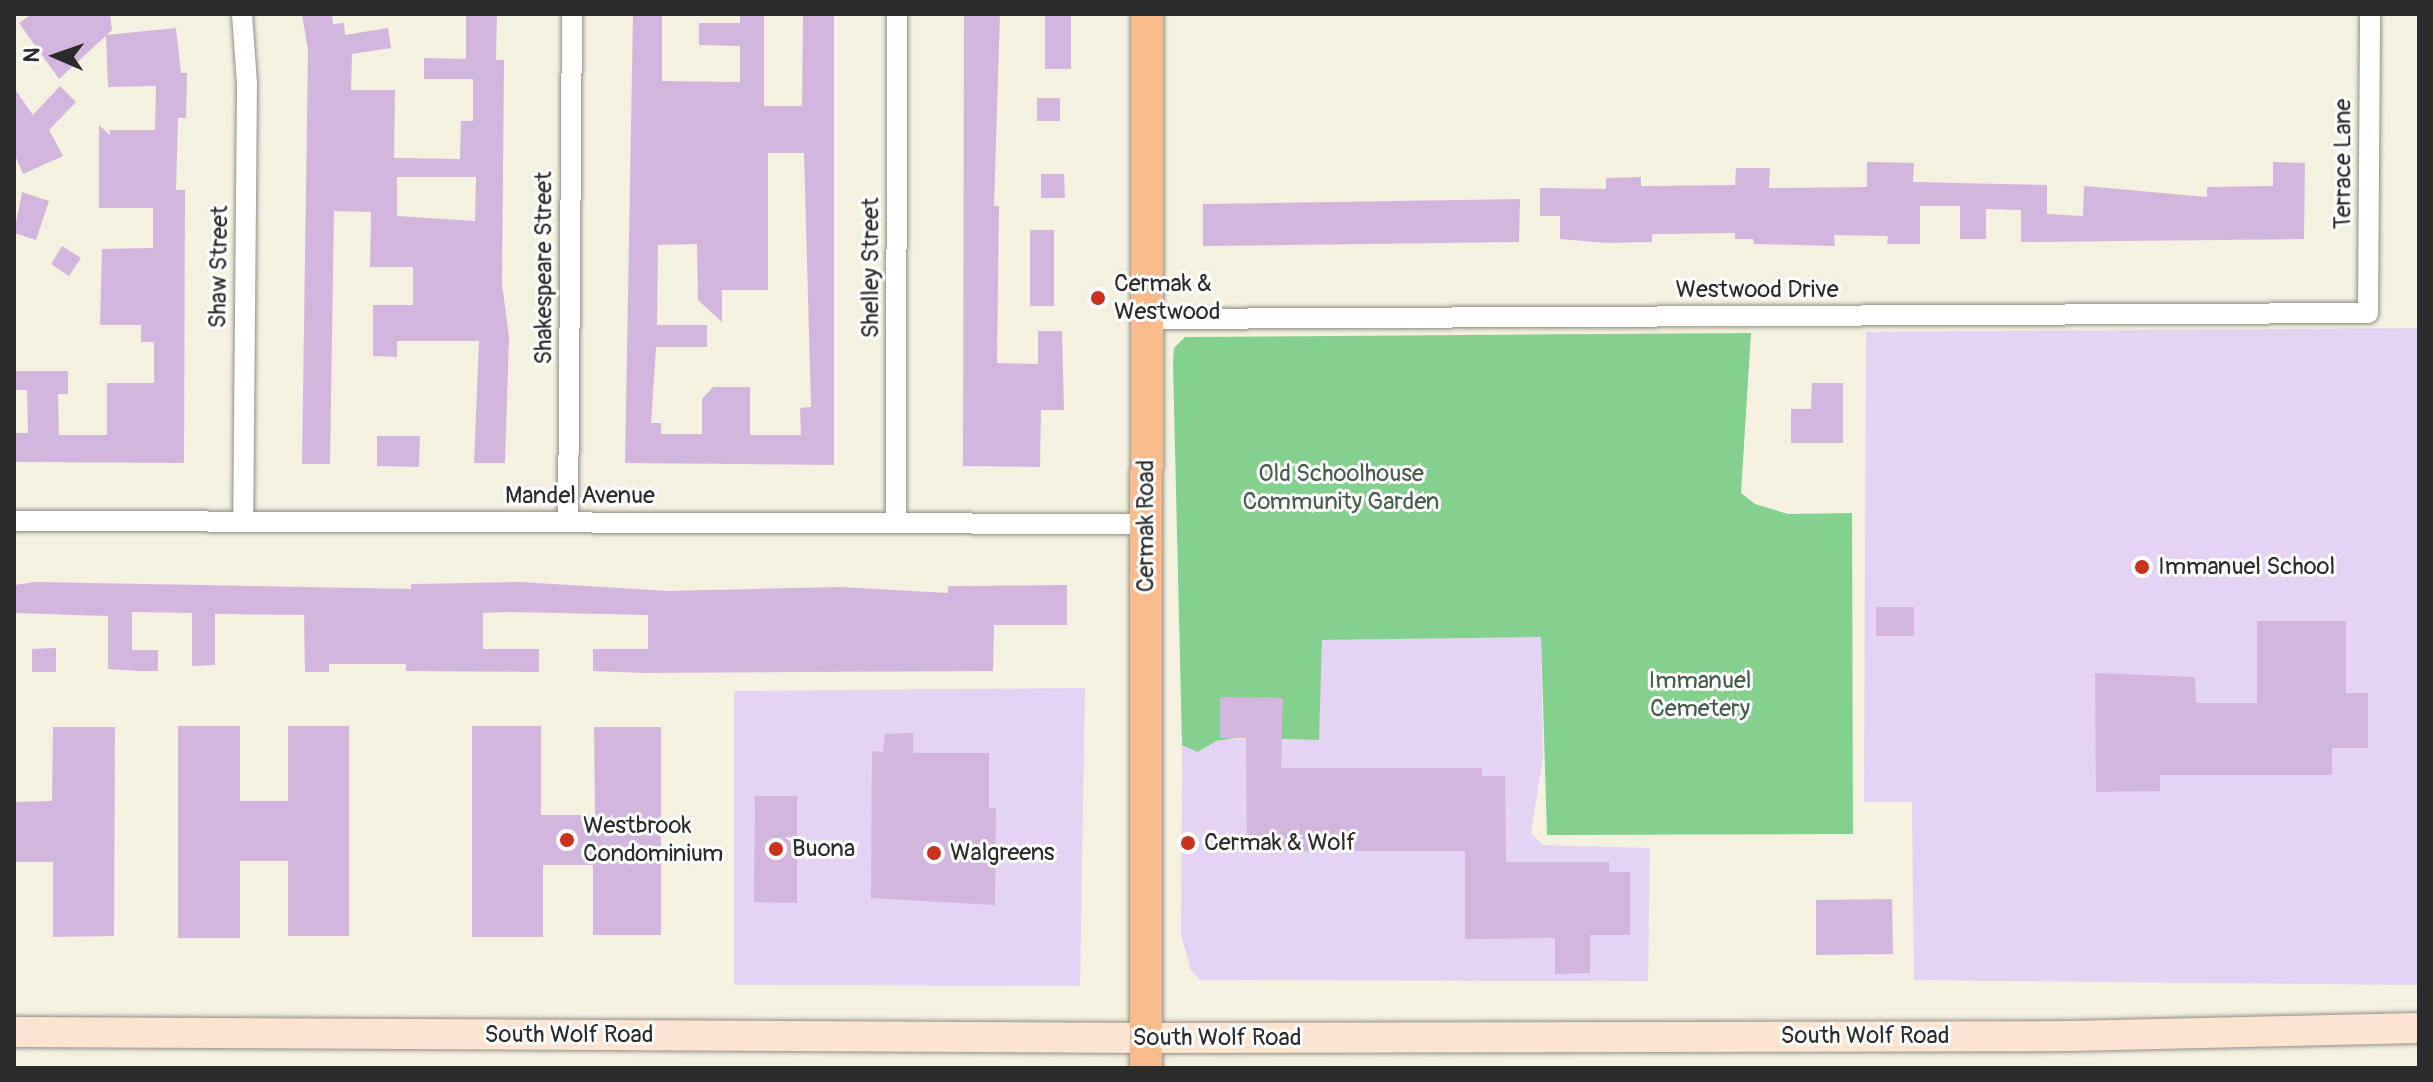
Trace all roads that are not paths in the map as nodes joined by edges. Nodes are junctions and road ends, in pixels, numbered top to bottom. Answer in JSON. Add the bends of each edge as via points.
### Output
{"nodes":[{"id":1,"x":242,"y":14,"type":"edge"},
{"id":2,"x":572,"y":14,"type":"edge"},
{"id":3,"x":897,"y":14,"type":"edge"},
{"id":4,"x":1147,"y":14,"type":"edge"},
{"id":5,"x":2370,"y":14,"type":"edge"},
{"id":6,"x":2368,"y":313,"type":"joint"},
{"id":7,"x":1146,"y":319,"type":"junction"},
{"id":8,"x":14,"y":521,"type":"edge"},
{"id":9,"x":243,"y":521,"type":"junction"},
{"id":10,"x":568,"y":522,"type":"junction"},
{"id":11,"x":896,"y":522,"type":"junction"},
{"id":12,"x":1146,"y":524,"type":"junction"},
{"id":13,"x":2419,"y":1028,"type":"edge"},
{"id":14,"x":14,"y":1032,"type":"edge"},
{"id":15,"x":1146,"y":1053,"type":"edge"}],
"edges":[{"from":1,"to":9,"type":"street","name":"Shaw Street","via":[[247,84]]},
{"from":2,"to":10,"type":"street","name":"Shakespeare Street"},
{"from":3,"to":11,"type":"street","name":"Shelley Street"},
{"from":4,"to":7,"type":"main road","name":"Cermak Road"},
{"from":5,"to":6,"type":"street","name":"Terrace Lane"},
{"from":6,"to":7,"type":"street","name":"Westwood Drive"},
{"from":7,"to":12,"type":"main road","name":"Cermak Road"},
{"from":8,"to":9,"type":"street","name":"Mandel Avenue"},
{"from":9,"to":10,"type":"street","name":"Mandel Avenue"},
{"from":10,"to":11,"type":"street","name":"Mandel Avenue"},
{"from":11,"to":12,"type":"street","name":"Mandel Avenue"},
{"from":12,"to":15,"type":"main road","name":"Cermak Road"},
{"from":13,"to":15,"type":"main road","name":"South Wolf Road"},
{"from":14,"to":15,"type":"main road","name":"South Wolf Road"}]}
